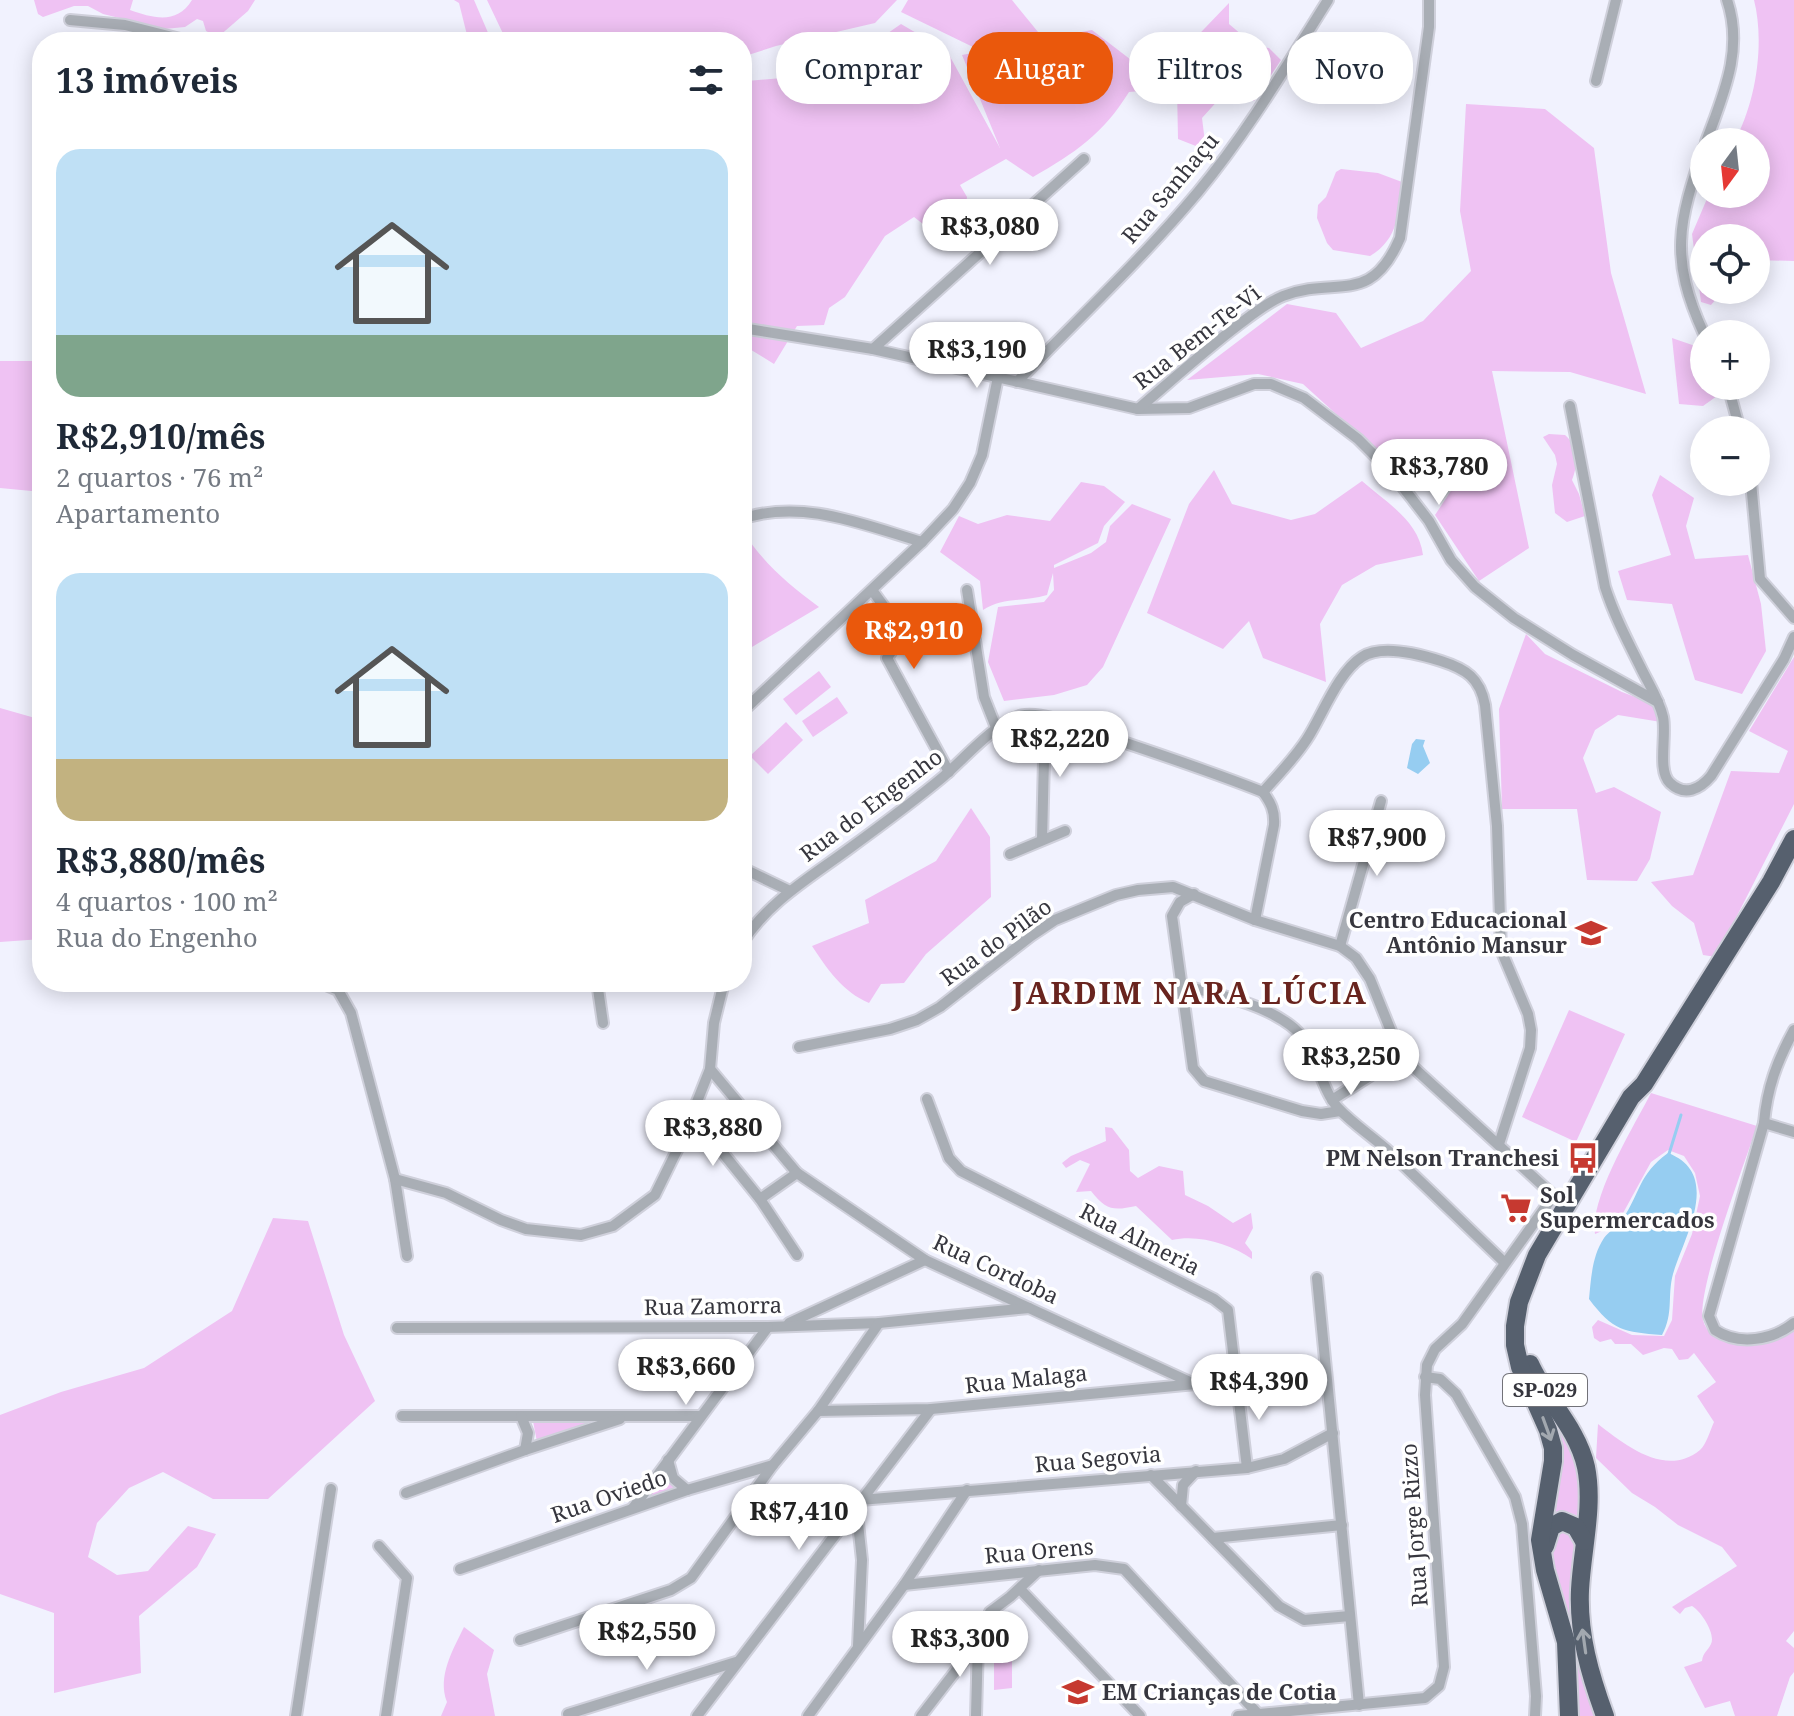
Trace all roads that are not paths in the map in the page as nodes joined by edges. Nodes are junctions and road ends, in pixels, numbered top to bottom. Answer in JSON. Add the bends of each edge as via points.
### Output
{"nodes":[{"id":1,"x":1328,"y":0,"type":"edge"},
{"id":2,"x":1429,"y":0,"type":"edge"},
{"id":3,"x":1616,"y":0,"type":"edge"},
{"id":4,"x":1727,"y":0,"type":"edge"},
{"id":5,"x":70,"y":20,"type":"dead end"},
{"id":6,"x":153,"y":32,"type":"edge"},
{"id":7,"x":1596,"y":81,"type":"dead end"},
{"id":8,"x":1711,"y":128,"type":"edge"},
{"id":9,"x":1084,"y":159,"type":"dead end"},
{"id":10,"x":1690,"y":187,"type":"edge"},
{"id":11,"x":1698,"y":320,"type":"edge"},
{"id":12,"x":752,"y":330,"type":"edge"},
{"id":13,"x":873,"y":349,"type":"junction"},
{"id":14,"x":998,"y":377,"type":"junction"},
{"id":15,"x":1017,"y":382,"type":"junction"},
{"id":16,"x":1570,"y":406,"type":"dead end"},
{"id":17,"x":1138,"y":409,"type":"junction"},
{"id":18,"x":1752,"y":496,"type":"edge"},
{"id":19,"x":752,"y":516,"type":"edge"},
{"id":20,"x":922,"y":542,"type":"junction"},
{"id":21,"x":872,"y":590,"type":"junction"},
{"id":22,"x":967,"y":590,"type":"dead end"},
{"id":23,"x":1794,"y":618,"type":"edge"},
{"id":24,"x":1794,"y":637,"type":"edge"},
{"id":25,"x":1658,"y":702,"type":"junction"},
{"id":26,"x":752,"y":703,"type":"edge"},
{"id":27,"x":1045,"y":718,"type":"junction"},
{"id":28,"x":997,"y":730,"type":"junction"},
{"id":29,"x":949,"y":772,"type":"junction"},
{"id":30,"x":1263,"y":792,"type":"junction"},
{"id":31,"x":1381,"y":801,"type":"dead end"},
{"id":32,"x":1065,"y":831,"type":"dead end"},
{"id":33,"x":1794,"y":839,"type":"edge"},
{"id":34,"x":1042,"y":840,"type":"junction"},
{"id":35,"x":1010,"y":854,"type":"dead end"},
{"id":36,"x":752,"y":873,"type":"edge"},
{"id":37,"x":790,"y":891,"type":"junction"},
{"id":38,"x":1194,"y":894,"type":"junction"},
{"id":39,"x":1255,"y":920,"type":"junction"},
{"id":40,"x":752,"y":930,"type":"edge"},
{"id":41,"x":1340,"y":946,"type":"junction"},
{"id":42,"x":1182,"y":985,"type":"junction"},
{"id":43,"x":339,"y":992,"type":"edge"},
{"id":44,"x":598,"y":992,"type":"edge"},
{"id":45,"x":722,"y":992,"type":"edge"},
{"id":46,"x":603,"y":1023,"type":"dead end"},
{"id":47,"x":1794,"y":1030,"type":"edge"},
{"id":48,"x":799,"y":1047,"type":"dead end"},
{"id":49,"x":1401,"y":1056,"type":"junction"},
{"id":50,"x":710,"y":1069,"type":"junction"},
{"id":51,"x":1644,"y":1084,"type":"junction"},
{"id":52,"x":927,"y":1099,"type":"dead end"},
{"id":53,"x":1332,"y":1100,"type":"junction"},
{"id":54,"x":1340,"y":1111,"type":"junction"},
{"id":55,"x":693,"y":1116,"type":"junction"},
{"id":56,"x":1764,"y":1123,"type":"junction"},
{"id":57,"x":1794,"y":1132,"type":"edge"},
{"id":58,"x":1499,"y":1144,"type":"junction"},
{"id":59,"x":797,"y":1173,"type":"junction"},
{"id":60,"x":395,"y":1179,"type":"junction"},
{"id":61,"x":760,"y":1199,"type":"junction"},
{"id":62,"x":1560,"y":1200,"type":"junction"},
{"id":63,"x":797,"y":1255,"type":"dead end"},
{"id":64,"x":407,"y":1256,"type":"dead end"},
{"id":65,"x":925,"y":1260,"type":"junction"},
{"id":66,"x":1504,"y":1262,"type":"junction"},
{"id":67,"x":1317,"y":1278,"type":"dead end"},
{"id":68,"x":1029,"y":1308,"type":"junction"},
{"id":69,"x":879,"y":1323,"type":"junction"},
{"id":70,"x":1794,"y":1323,"type":"edge"},
{"id":71,"x":784,"y":1325,"type":"junction"},
{"id":72,"x":768,"y":1327,"type":"junction"},
{"id":73,"x":397,"y":1328,"type":"dead end"},
{"id":74,"x":1425,"y":1377,"type":"junction"},
{"id":75,"x":1238,"y":1380,"type":"junction"},
{"id":76,"x":1190,"y":1382,"type":"junction"},
{"id":77,"x":931,"y":1409,"type":"junction"},
{"id":78,"x":818,"y":1411,"type":"junction"},
{"id":79,"x":402,"y":1416,"type":"dead end"},
{"id":80,"x":521,"y":1416,"type":"junction"},
{"id":81,"x":630,"y":1416,"type":"junction"},
{"id":82,"x":700,"y":1416,"type":"junction"},
{"id":83,"x":1333,"y":1433,"type":"junction"},
{"id":84,"x":525,"y":1450,"type":"junction"},
{"id":85,"x":668,"y":1460,"type":"junction"},
{"id":86,"x":773,"y":1465,"type":"junction"},
{"id":87,"x":1247,"y":1468,"type":"junction"},
{"id":88,"x":1196,"y":1471,"type":"junction"},
{"id":89,"x":1151,"y":1475,"type":"junction"},
{"id":90,"x":331,"y":1489,"type":"dead end"},
{"id":91,"x":687,"y":1490,"type":"junction"},
{"id":92,"x":967,"y":1490,"type":"junction"},
{"id":93,"x":406,"y":1493,"type":"dead end"},
{"id":94,"x":858,"y":1503,"type":"junction"},
{"id":95,"x":1181,"y":1506,"type":"junction"},
{"id":96,"x":632,"y":1509,"type":"junction"},
{"id":97,"x":1342,"y":1525,"type":"junction"},
{"id":98,"x":1213,"y":1538,"type":"junction"},
{"id":99,"x":1584,"y":1541,"type":"junction"},
{"id":100,"x":379,"y":1546,"type":"dead end"},
{"id":101,"x":460,"y":1569,"type":"dead end"},
{"id":102,"x":1039,"y":1570,"type":"junction"},
{"id":103,"x":1545,"y":1570,"type":"junction"},
{"id":104,"x":904,"y":1585,"type":"junction"},
{"id":105,"x":1020,"y":1589,"type":"junction"},
{"id":106,"x":1350,"y":1616,"type":"junction"},
{"id":107,"x":520,"y":1640,"type":"dead end"},
{"id":108,"x":978,"y":1642,"type":"junction"},
{"id":109,"x":857,"y":1648,"type":"junction"},
{"id":110,"x":736,"y":1662,"type":"junction"},
{"id":111,"x":1359,"y":1705,"type":"junction"},
{"id":112,"x":568,"y":1714,"type":"edge"},
{"id":113,"x":1258,"y":1714,"type":"junction"},
{"id":114,"x":296,"y":1716,"type":"edge"},
{"id":115,"x":386,"y":1716,"type":"edge"},
{"id":116,"x":697,"y":1716,"type":"edge"},
{"id":117,"x":808,"y":1716,"type":"edge"},
{"id":118,"x":921,"y":1716,"type":"edge"},
{"id":119,"x":976,"y":1716,"type":"edge"},
{"id":120,"x":1140,"y":1716,"type":"edge"},
{"id":121,"x":1238,"y":1716,"type":"edge"},
{"id":122,"x":1535,"y":1716,"type":"edge"},
{"id":123,"x":1569,"y":1716,"type":"edge"},
{"id":124,"x":1605,"y":1716,"type":"edge"}],
"edges":[{"from":1,"to":15,"type":"street","name":"Rua Sanhaçu","via":[[1200,190]]},
{"from":2,"to":17,"type":"street","name":"Rua Bem-Te-Vi","via":[[1400,238],[1392,256],[1376,275],[1358,285],[1305,290],[1264,305]]},
{"from":3,"to":7,"type":"street"},
{"from":4,"to":8,"type":"street","via":[[1735,45]]},
{"from":5,"to":6,"type":"street"},
{"from":9,"to":13,"type":"street"},
{"from":10,"to":11,"type":"street","via":[[1679,246]]},
{"from":12,"to":13,"type":"street"},
{"from":13,"to":14,"type":"street"},
{"from":14,"to":15,"type":"street"},
{"from":14,"to":20,"type":"street","via":[[982,455],[970,483]]},
{"from":15,"to":17,"type":"street"},
{"from":16,"to":25,"type":"street","via":[[1605,587]]},
{"from":17,"to":25,"type":"street","via":[[1189,408],[1254,384],[1271,384],[1304,398],[1392,473],[1475,587],[1537,633]]},
{"from":18,"to":23,"type":"street","via":[[1760,579]]},
{"from":19,"to":20,"type":"street","via":[[823,514]]},
{"from":20,"to":21,"type":"street"},
{"from":21,"to":26,"type":"street"},
{"from":21,"to":29,"type":"street","via":[[898,626],[899,640],[887,658]]},
{"from":22,"to":28,"type":"street","via":[[984,697]]},
{"from":24,"to":25,"type":"street","via":[[1711,776],[1693,791],[1666,779]]},
{"from":27,"to":28,"type":"street","name":"Rua do Engenho","via":[[1019,716]]},
{"from":27,"to":30,"type":"street","name":"Rua do Engenho"},
{"from":27,"to":34,"type":"street"},
{"from":28,"to":29,"type":"street","name":"Rua do Engenho"},
{"from":29,"to":37,"type":"street","name":"Rua do Engenho"},
{"from":30,"to":39,"type":"street","via":[[1275,814]]},
{"from":30,"to":58,"type":"street","via":[[1298,752],[1345,674],[1363,656],[1418,656],[1460,667],[1475,677],[1485,705],[1497,826],[1501,950],[1531,1030],[1529,1054]]},
{"from":31,"to":41,"type":"street"},
{"from":32,"to":34,"type":"street"},
{"from":33,"to":51,"type":"highway","number":"SP-029"},
{"from":34,"to":35,"type":"street"},
{"from":36,"to":37,"type":"street"},
{"from":37,"to":40,"type":"street","name":"Rua do Engenho"},
{"from":38,"to":39,"type":"street","name":"Rua do Pilão"},
{"from":38,"to":42,"type":"street","via":[[1180,902],[1172,916]]},
{"from":38,"to":48,"type":"street","name":"Rua do Pilão","via":[[1173,887],[1150,888],[1079,909],[1031,936],[917,1020]]},
{"from":39,"to":41,"type":"street","name":"Rua do Pilão"},
{"from":41,"to":49,"type":"street","name":"Rua do Pilão","via":[[1364,967]]},
{"from":42,"to":53,"type":"street","via":[[1249,1004],[1293,1027],[1306,1042]]},
{"from":42,"to":54,"type":"street","via":[[1190,1060],[1204,1081],[1313,1113]]},
{"from":43,"to":60,"type":"street","via":[[351,1013]]},
{"from":44,"to":46,"type":"street"},
{"from":45,"to":50,"type":"street"},
{"from":47,"to":56,"type":"street","via":[[1772,1075]]},
{"from":49,"to":53,"type":"street"},
{"from":49,"to":58,"type":"street","name":"Rua do Pilão"},
{"from":50,"to":55,"type":"street"},
{"from":50,"to":59,"type":"street","name":"Rua Cordoba"},
{"from":51,"to":62,"type":"highway","number":"SP-029"},
{"from":51,"to":99,"type":"highway","number":"SP-029","via":[[1579,1208],[1546,1258],[1524,1326],[1527,1358],[1582,1450],[1587,1482]]},
{"from":52,"to":75,"type":"street","name":"Rua Almeria","via":[[949,1158],[961,1171],[1222,1304],[1228,1310]]},
{"from":53,"to":54,"type":"street"},
{"from":54,"to":66,"type":"street"},
{"from":55,"to":60,"type":"street","via":[[655,1195],[613,1226],[581,1235],[526,1229],[446,1193]]},
{"from":55,"to":61,"type":"street"},
{"from":56,"to":57,"type":"street"},
{"from":56,"to":70,"type":"street","via":[[1709,1316],[1715,1330],[1737,1339],[1770,1336]]},
{"from":58,"to":62,"type":"street","name":"Rua do Pilão"},
{"from":59,"to":61,"type":"street"},
{"from":59,"to":65,"type":"street","name":"Rua Cordoba"},
{"from":60,"to":64,"type":"street"},
{"from":61,"to":63,"type":"street"},
{"from":62,"to":66,"type":"street"},
{"from":62,"to":103,"type":"highway","number":"SP-029","one_way":true,"via":[[1528,1274],[1515,1326],[1520,1367],[1553,1448],[1540,1526]]},
{"from":65,"to":68,"type":"street","name":"Rua Cordoba"},
{"from":65,"to":71,"type":"street"},
{"from":66,"to":74,"type":"street","via":[[1462,1324],[1435,1349]]},
{"from":67,"to":83,"type":"street"},
{"from":68,"to":69,"type":"street","name":"Rua Zamorra"},
{"from":68,"to":76,"type":"street","name":"Rua Cordoba"},
{"from":69,"to":71,"type":"street","name":"Rua Zamorra"},
{"from":69,"to":78,"type":"street"},
{"from":71,"to":72,"type":"street","name":"Rua Zamorra"},
{"from":72,"to":73,"type":"street","name":"Rua Zamorra"},
{"from":72,"to":82,"type":"street"},
{"from":74,"to":111,"type":"street","name":"Rua Jorge Rizzo","via":[[1443,1678],[1425,1698]]},
{"from":74,"to":122,"type":"street","via":[[1440,1379],[1456,1394],[1515,1497],[1522,1524]]},
{"from":75,"to":76,"type":"street","name":"Rua Malaga"},
{"from":75,"to":87,"type":"street","name":"Rua Almeria"},
{"from":76,"to":77,"type":"street","name":"Rua Malaga"},
{"from":77,"to":78,"type":"street","name":"Rua Malaga"},
{"from":77,"to":94,"type":"street"},
{"from":78,"to":86,"type":"street"},
{"from":79,"to":80,"type":"street"},
{"from":80,"to":81,"type":"street"},
{"from":80,"to":84,"type":"street","via":[[528,1433]]},
{"from":81,"to":82,"type":"street"},
{"from":81,"to":84,"type":"street"},
{"from":82,"to":85,"type":"street"},
{"from":83,"to":87,"type":"street","name":"Rua Segovia","via":[[1284,1459]]},
{"from":83,"to":97,"type":"street"},
{"from":84,"to":93,"type":"street"},
{"from":85,"to":91,"type":"street","via":[[673,1478]]},
{"from":85,"to":96,"type":"street"},
{"from":86,"to":91,"type":"street","name":"Rua Oviedo"},
{"from":86,"to":107,"type":"street","via":[[691,1578],[671,1590]]},
{"from":87,"to":88,"type":"street","name":"Rua Segovia"},
{"from":88,"to":89,"type":"street","name":"Rua Segovia"},
{"from":88,"to":95,"type":"street","via":[[1183,1485]]},
{"from":89,"to":92,"type":"street","name":"Rua Segovia"},
{"from":89,"to":95,"type":"street"},
{"from":90,"to":114,"type":"street"},
{"from":91,"to":96,"type":"street","name":"Rua Oviedo"},
{"from":92,"to":94,"type":"street","name":"Rua Segovia"},
{"from":92,"to":104,"type":"street"},
{"from":94,"to":109,"type":"street","via":[[862,1560]]},
{"from":94,"to":110,"type":"street"},
{"from":95,"to":98,"type":"street"},
{"from":96,"to":101,"type":"street","name":"Rua Oviedo"},
{"from":97,"to":98,"type":"street"},
{"from":97,"to":106,"type":"street"},
{"from":98,"to":106,"type":"street","via":[[1292,1614],[1304,1620]]},
{"from":99,"to":103,"type":"highway","number":"SP-029","via":[[1576,1527],[1556,1522],[1547,1534]]},
{"from":124,"to":99,"type":"highway","number":"SP-029","one_way":true,"via":[[1583,1642]]},
{"from":100,"to":115,"type":"street","via":[[408,1583]]},
{"from":102,"to":104,"type":"street","name":"Rua Orens"},
{"from":102,"to":105,"type":"street"},
{"from":102,"to":113,"type":"street","name":"Rua Orens","via":[[1095,1565],[1124,1569]]},
{"from":103,"to":123,"type":"highway","number":"SP-029","via":[[1566,1642]]},
{"from":104,"to":109,"type":"street"},
{"from":105,"to":108,"type":"street","via":[[990,1612]]},
{"from":105,"to":120,"type":"street"},
{"from":106,"to":111,"type":"street"},
{"from":108,"to":118,"type":"street"},
{"from":108,"to":119,"type":"street"},
{"from":109,"to":117,"type":"street"},
{"from":110,"to":112,"type":"street"},
{"from":110,"to":116,"type":"street"},
{"from":111,"to":113,"type":"street","name":"Rua Jorge Rizzo"},
{"from":113,"to":121,"type":"street","name":"Rua Jorge Rizzo"}]}
